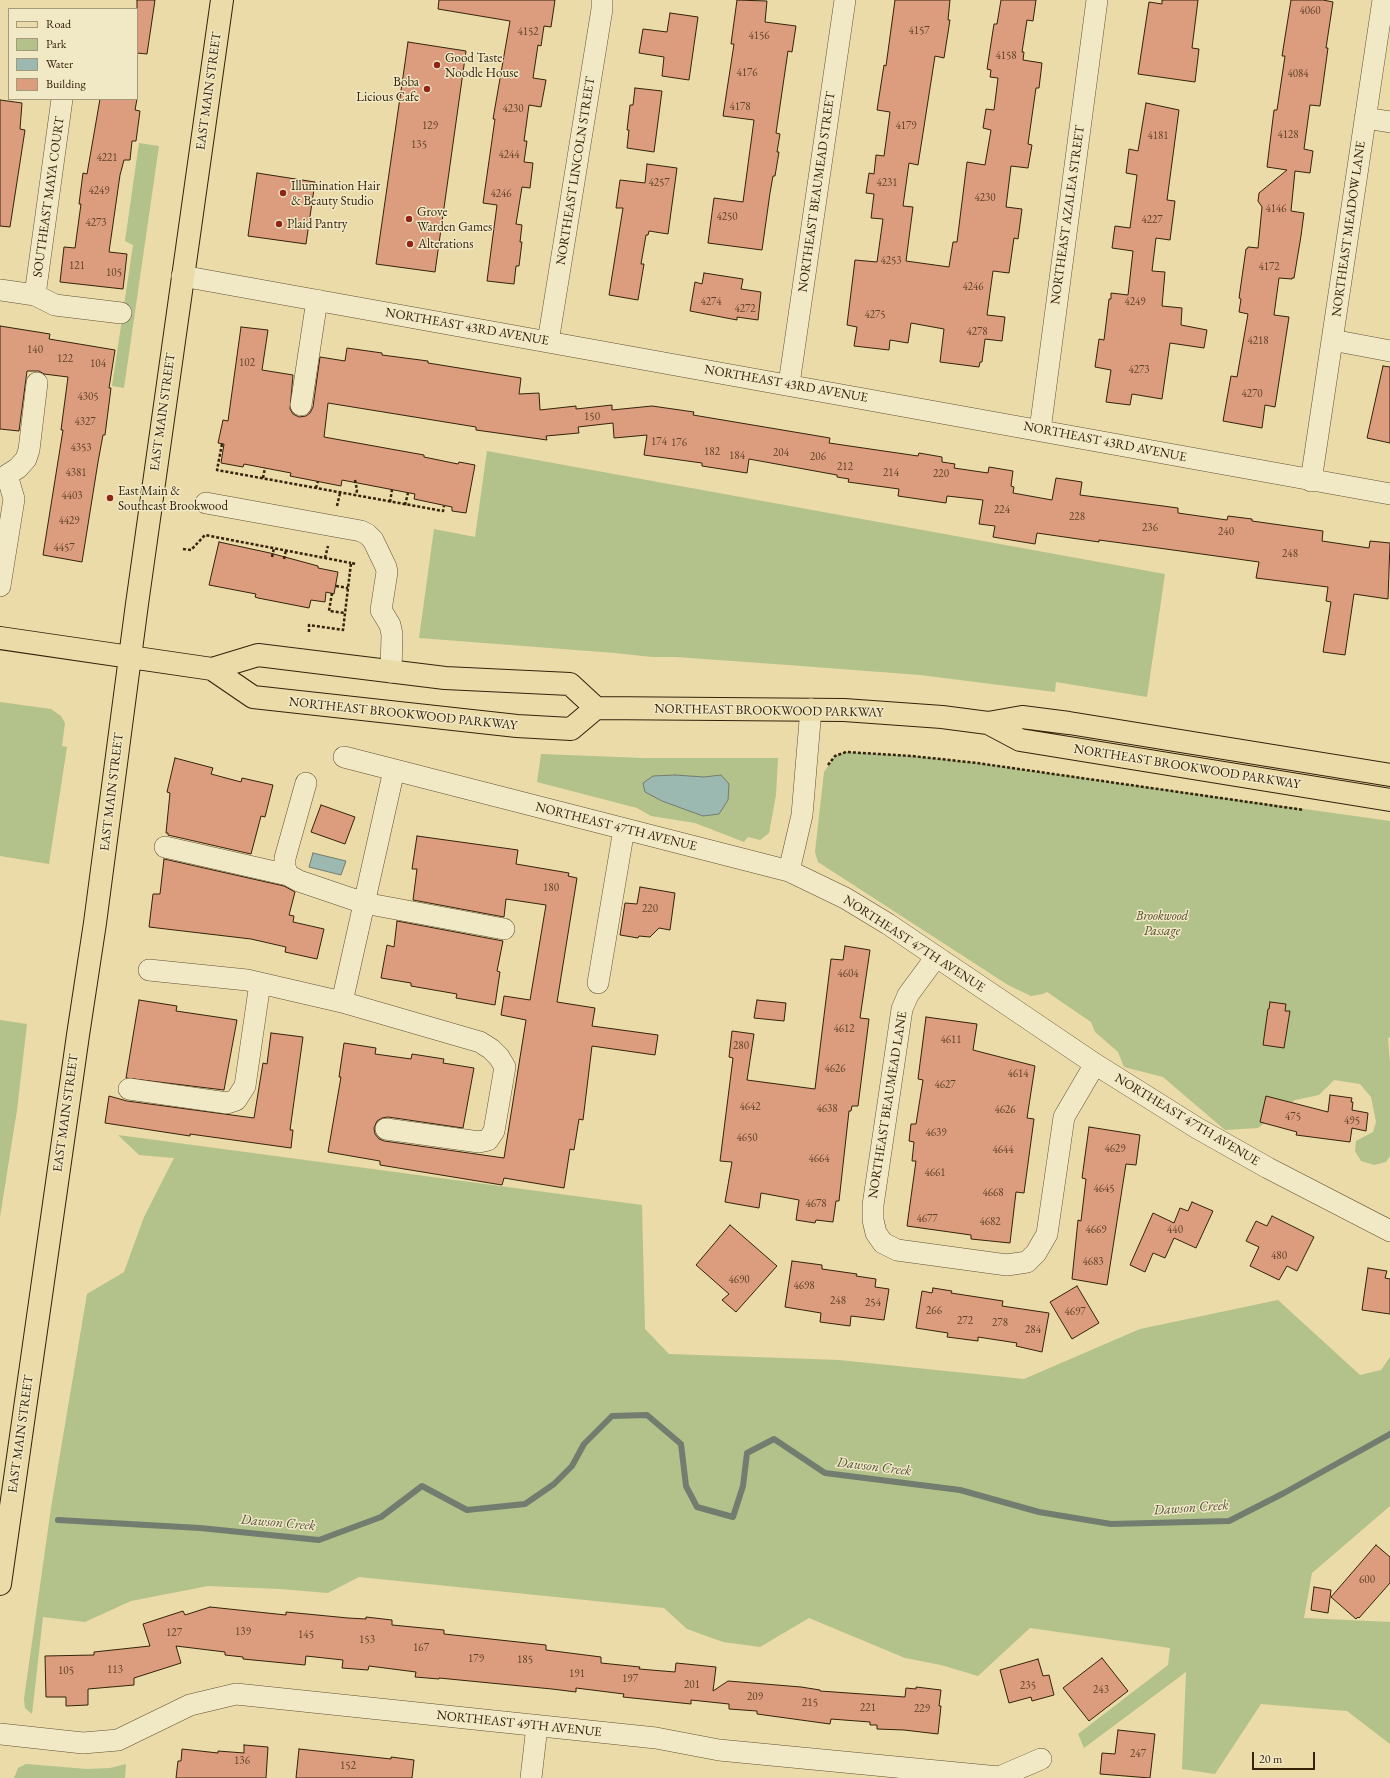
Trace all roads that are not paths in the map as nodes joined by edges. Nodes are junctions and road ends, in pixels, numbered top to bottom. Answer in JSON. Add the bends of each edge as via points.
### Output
{"nodes":[{"id":1,"x":222,"y":0,"type":"edge"},
{"id":2,"x":602,"y":0,"type":"edge"},
{"id":3,"x":845,"y":0,"type":"edge"},
{"id":4,"x":1097,"y":0,"type":"edge"},
{"id":5,"x":1382,"y":0,"type":"edge"},
{"id":6,"x":62,"y":100,"type":"edge"},
{"id":7,"x":1365,"y":118,"type":"junction"},
{"id":8,"x":1390,"y":122,"type":"edge"},
{"id":9,"x":182,"y":276,"type":"junction"},
{"id":10,"x":0,"y":290,"type":"edge"},
{"id":11,"x":35,"y":295,"type":"junction"},
{"id":12,"x":317,"y":300,"type":"junction"},
{"id":13,"x":121,"y":314,"type":"dead end"},
{"id":14,"x":1332,"y":340,"type":"junction"},
{"id":15,"x":548,"y":342,"type":"junction"},
{"id":16,"x":1390,"y":351,"type":"edge"},
{"id":17,"x":38,"y":383,"type":"dead end"},
{"id":18,"x":789,"y":384,"type":"junction"},
{"id":19,"x":301,"y":404,"type":"dead end"},
{"id":20,"x":1040,"y":430,"type":"junction"},
{"id":21,"x":4,"y":472,"type":"edge"},
{"id":22,"x":1311,"y":481,"type":"junction"},
{"id":23,"x":1390,"y":494,"type":"edge"},
{"id":24,"x":206,"y":503,"type":"dead end"},
{"id":25,"x":0,"y":586,"type":"edge"},
{"id":26,"x":0,"y":638,"type":"edge"},
{"id":27,"x":130,"y":657,"type":"junction"},
{"id":28,"x":212,"y":669,"type":"junction"},
{"id":29,"x":392,"y":672,"type":"junction"},
{"id":30,"x":596,"y":708,"type":"junction"},
{"id":31,"x":811,"y":709,"type":"junction"},
{"id":32,"x":988,"y":723,"type":"junction"},
{"id":33,"x":344,"y":757,"type":"dead end"},
{"id":34,"x":394,"y":770,"type":"junction"},
{"id":35,"x":1390,"y":775,"type":"edge"},
{"id":36,"x":306,"y":782,"type":"dead end"},
{"id":37,"x":1390,"y":800,"type":"edge"},
{"id":38,"x":624,"y":829,"type":"junction"},
{"id":39,"x":165,"y":847,"type":"dead end"},
{"id":40,"x":789,"y":871,"type":"junction"},
{"id":41,"x":288,"y":875,"type":"junction"},
{"id":42,"x":364,"y":903,"type":"junction"},
{"id":43,"x":504,"y":929,"type":"dead end"},
{"id":44,"x":936,"y":957,"type":"junction"},
{"id":45,"x":149,"y":970,"type":"dead end"},
{"id":46,"x":260,"y":983,"type":"junction"},
{"id":47,"x":598,"y":984,"type":"dead end"},
{"id":48,"x":342,"y":1002,"type":"junction"},
{"id":49,"x":1095,"y":1064,"type":"junction"},
{"id":50,"x":129,"y":1089,"type":"dead end"},
{"id":51,"x":386,"y":1129,"type":"dead end"},
{"id":52,"x":1390,"y":1231,"type":"edge"},
{"id":53,"x":0,"y":1584,"type":"edge"},
{"id":54,"x":537,"y":1726,"type":"junction"},
{"id":55,"x":0,"y":1734,"type":"edge"},
{"id":56,"x":1042,"y":1759,"type":"dead end"},
{"id":57,"x":531,"y":1778,"type":"edge"}],
"edges":[{"from":1,"to":9,"type":"main road","name":"EAST MAIN STREET"},
{"from":2,"to":15,"type":"street","name":"NORTHEAST LINCOLN STREET"},
{"from":3,"to":18,"type":"street","name":"NORTHEAST BEAUMEAD STREET"},
{"from":4,"to":20,"type":"street","name":"NORTHEAST AZALEA STREET"},
{"from":5,"to":7,"type":"street","name":"NORTHEAST MEADOW LANE"},
{"from":6,"to":11,"type":"street","name":"SOUTHEAST MAYA COURT"},
{"from":7,"to":8,"type":"street"},
{"from":7,"to":14,"type":"street","name":"NORTHEAST MEADOW LANE"},
{"from":9,"to":12,"type":"street","name":"NORTHEAST 43RD AVENUE"},
{"from":9,"to":27,"type":"main road","name":"EAST MAIN STREET"},
{"from":10,"to":11,"type":"street"},
{"from":11,"to":13,"type":"street","via":[[55,305]]},
{"from":12,"to":15,"type":"street","name":"NORTHEAST 43RD AVENUE"},
{"from":12,"to":19,"type":"street"},
{"from":14,"to":16,"type":"street"},
{"from":14,"to":22,"type":"street","name":"NORTHEAST MEADOW LANE"},
{"from":15,"to":18,"type":"street","name":"NORTHEAST 43RD AVENUE"},
{"from":17,"to":21,"type":"street","via":[[26,459],[18,468]]},
{"from":18,"to":20,"type":"street","name":"NORTHEAST 43RD AVENUE"},
{"from":20,"to":22,"type":"street","name":"NORTHEAST 43RD AVENUE"},
{"from":21,"to":25,"type":"street","via":[[14,499]]},
{"from":22,"to":23,"type":"street","name":"NORTHEAST 43RD AVENUE"},
{"from":24,"to":29,"type":"street","via":[[367,534],[373,540],[386,567],[382,610],[392,634]]},
{"from":26,"to":27,"type":"main road","name":"NORTHEAST BROOKWOOD PARKWAY"},
{"from":27,"to":28,"type":"main road","name":"NORTHEAST BROOKWOOD PARKWAY"},
{"from":27,"to":53,"type":"main road","name":"EAST MAIN STREET","via":[[95,923]]},
{"from":28,"to":29,"type":"main road","name":"NORTHEAST BROOKWOOD PARKWAY","via":[[258,655]]},
{"from":28,"to":30,"type":"main road","name":"NORTHEAST BROOKWOOD PARKWAY","via":[[253,697],[441,719],[571,729]]},
{"from":29,"to":30,"type":"main road","name":"NORTHEAST BROOKWOOD PARKWAY","via":[[445,678],[570,684]]},
{"from":30,"to":31,"type":"main road","name":"NORTHEAST BROOKWOOD PARKWAY"},
{"from":31,"to":32,"type":"main road","name":"NORTHEAST BROOKWOOD PARKWAY","via":[[942,717]]},
{"from":31,"to":40,"type":"street","via":[[802,815]]},
{"from":32,"to":35,"type":"main road","name":"NORTHEAST BROOKWOOD PARKWAY","via":[[1022,717],[1069,723]]},
{"from":32,"to":37,"type":"main road","name":"NORTHEAST BROOKWOOD PARKWAY","via":[[1020,740]]},
{"from":33,"to":34,"type":"street","name":"NORTHEAST 47TH AVENUE"},
{"from":34,"to":38,"type":"street","name":"NORTHEAST 47TH AVENUE"},
{"from":34,"to":42,"type":"street"},
{"from":36,"to":41,"type":"street","via":[[285,858]]},
{"from":38,"to":40,"type":"street","name":"NORTHEAST 47TH AVENUE"},
{"from":38,"to":47,"type":"street"},
{"from":39,"to":41,"type":"street"},
{"from":40,"to":44,"type":"street","name":"NORTHEAST 47TH AVENUE","via":[[845,898]]},
{"from":41,"to":42,"type":"street"},
{"from":42,"to":43,"type":"street"},
{"from":42,"to":48,"type":"street"},
{"from":44,"to":49,"type":"street","name":"NORTHEAST 47TH AVENUE"},
{"from":44,"to":49,"type":"street","name":"NORTHEAST BEAUMEAD LANE","via":[[908,995],[902,1009],[873,1205],[876,1233],[883,1243],[896,1250],[1007,1265],[1027,1262],[1036,1253],[1047,1234],[1064,1117]]},
{"from":45,"to":46,"type":"street"},
{"from":46,"to":48,"type":"street"},
{"from":46,"to":50,"type":"street","via":[[245,1086],[236,1100],[227,1103]]},
{"from":48,"to":51,"type":"street","via":[[480,1042],[499,1057],[505,1067],[494,1131],[488,1140],[479,1142]]},
{"from":49,"to":52,"type":"street","name":"NORTHEAST 47TH AVENUE","via":[[1197,1128]]},
{"from":54,"to":55,"type":"street","name":"NORTHEAST 49TH AVENUE","via":[[236,1694],[190,1705],[118,1740],[83,1743]]},
{"from":54,"to":56,"type":"street","name":"NORTHEAST 49TH AVENUE","via":[[656,1738],[719,1750],[999,1777]]},
{"from":54,"to":57,"type":"street"}]}
